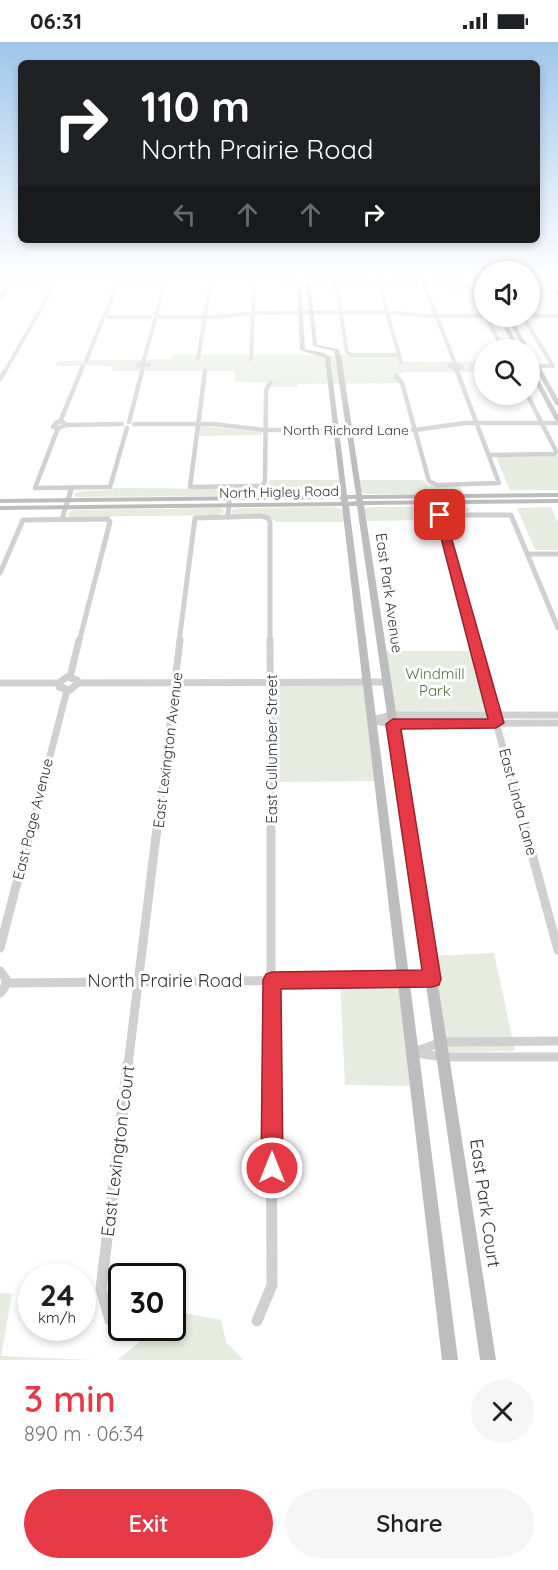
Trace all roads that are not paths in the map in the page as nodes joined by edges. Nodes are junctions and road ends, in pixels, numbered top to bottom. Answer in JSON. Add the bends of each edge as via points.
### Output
{"nodes":[{"id":1,"x":22,"y":339,"type":"edge"},
{"id":2,"x":96,"y":339,"type":"edge"},
{"id":3,"x":150,"y":339,"type":"edge"},
{"id":4,"x":201,"y":339,"type":"edge"},
{"id":5,"x":252,"y":339,"type":"edge"},
{"id":6,"x":302,"y":339,"type":"edge"},
{"id":7,"x":314,"y":339,"type":"edge"},
{"id":8,"x":345,"y":339,"type":"edge"},
{"id":9,"x":394,"y":339,"type":"edge"},
{"id":10,"x":445,"y":339,"type":"edge"},
{"id":11,"x":540,"y":344,"type":"edge"},
{"id":12,"x":399,"y":355,"type":"junction"},
{"id":13,"x":198,"y":359,"type":"dead end"},
{"id":14,"x":251,"y":359,"type":"dead end"},
{"id":15,"x":401,"y":362,"type":"dead end"},
{"id":16,"x":540,"y":366,"type":"edge"},
{"id":17,"x":3,"y":370,"type":"edge"},
{"id":18,"x":205,"y":371,"type":"dead end"},
{"id":19,"x":540,"y":373,"type":"edge"},
{"id":20,"x":396,"y":376,"type":"dead end"},
{"id":21,"x":0,"y":379,"type":"edge"},
{"id":22,"x":270,"y":383,"type":"dead end"},
{"id":23,"x":540,"y":388,"type":"edge"},
{"id":24,"x":558,"y":404,"type":"edge"},
{"id":25,"x":533,"y":405,"type":"edge"},
{"id":26,"x":558,"y":421,"type":"edge"},
{"id":27,"x":477,"y":423,"type":"junction"},
{"id":28,"x":542,"y":423,"type":"junction"},
{"id":29,"x":130,"y":424,"type":"junction"},
{"id":30,"x":197,"y":424,"type":"junction"},
{"id":31,"x":59,"y":425,"type":"junction"},
{"id":32,"x":265,"y":430,"type":"junction"},
{"id":33,"x":335,"y":430,"type":"junction"},
{"id":34,"x":349,"y":430,"type":"junction"},
{"id":35,"x":415,"y":430,"type":"junction"},
{"id":36,"x":489,"y":455,"type":"junction"},
{"id":37,"x":465,"y":484,"type":"junction"},
{"id":38,"x":230,"y":487,"type":"junction"},
{"id":39,"x":71,"y":489,"type":"junction"},
{"id":40,"x":558,"y":495,"type":"edge"},
{"id":41,"x":470,"y":499,"type":"junction"},
{"id":42,"x":344,"y":500,"type":"junction"},
{"id":43,"x":360,"y":500,"type":"junction"},
{"id":44,"x":0,"y":501,"type":"edge"},
{"id":45,"x":558,"y":501,"type":"edge"},
{"id":46,"x":229,"y":502,"type":"junction"},
{"id":47,"x":66,"y":504,"type":"junction"},
{"id":48,"x":0,"y":508,"type":"edge"},
{"id":49,"x":475,"y":514,"type":"junction"},
{"id":50,"x":228,"y":517,"type":"junction"},
{"id":51,"x":62,"y":519,"type":"junction"},
{"id":52,"x":529,"y":554,"type":"junction"},
{"id":53,"x":558,"y":554,"type":"edge"},
{"id":54,"x":0,"y":573,"type":"edge"},
{"id":55,"x":558,"y":627,"type":"edge"},
{"id":56,"x":70,"y":677,"type":"junction"},
{"id":57,"x":272,"y":682,"type":"junction"},
{"id":58,"x":367,"y":682,"type":"junction"},
{"id":59,"x":386,"y":682,"type":"junction"},
{"id":60,"x":0,"y":683,"type":"edge"},
{"id":61,"x":59,"y":683,"type":"junction"},
{"id":62,"x":78,"y":683,"type":"junction"},
{"id":63,"x":176,"y":683,"type":"junction"},
{"id":64,"x":66,"y":690,"type":"junction"},
{"id":65,"x":494,"y":715,"type":"junction"},
{"id":66,"x":558,"y":715,"type":"edge"},
{"id":67,"x":372,"y":720,"type":"junction"},
{"id":68,"x":392,"y":720,"type":"junction"},
{"id":69,"x":496,"y":723,"type":"junction"},
{"id":70,"x":558,"y":723,"type":"edge"},
{"id":71,"x":0,"y":948,"type":"edge"},
{"id":72,"x":558,"y":950,"type":"edge"},
{"id":73,"x":0,"y":971,"type":"edge"},
{"id":74,"x":432,"y":979,"type":"junction"},
{"id":75,"x":272,"y":980,"type":"junction"},
{"id":76,"x":403,"y":980,"type":"junction"},
{"id":77,"x":140,"y":982,"type":"junction"},
{"id":78,"x":6,"y":983,"type":"junction"},
{"id":79,"x":0,"y":993,"type":"edge"},
{"id":80,"x":558,"y":1041,"type":"edge"},
{"id":81,"x":443,"y":1050,"type":"junction"},
{"id":82,"x":414,"y":1052,"type":"junction"},
{"id":83,"x":558,"y":1057,"type":"edge"},
{"id":84,"x":108,"y":1313,"type":"edge"},
{"id":85,"x":257,"y":1322,"type":"dead end"},
{"id":86,"x":450,"y":1360,"type":"edge"},
{"id":87,"x":488,"y":1360,"type":"edge"}],
"edges":[{"from":1,"to":17,"type":"street"},
{"from":2,"to":31,"type":"street"},
{"from":3,"to":29,"type":"street"},
{"from":4,"to":13,"type":"street"},
{"from":5,"to":14,"type":"street"},
{"from":6,"to":33,"type":"street","via":[[303,350],[327,357]]},
{"from":7,"to":34,"type":"street","name":"East Park Avenue","via":[[315,346],[338,353]]},
{"from":8,"to":12,"type":"street","via":[[348,354]]},
{"from":9,"to":12,"type":"street"},
{"from":10,"to":27,"type":"street"},
{"from":11,"to":16,"type":"street","via":[[553,366]]},
{"from":12,"to":15,"type":"street"},
{"from":17,"to":21,"type":"street"},
{"from":18,"to":30,"type":"street"},
{"from":19,"to":24,"type":"street"},
{"from":20,"to":35,"type":"street","via":[[402,383]]},
{"from":22,"to":32,"type":"street","via":[[266,390]]},
{"from":23,"to":26,"type":"street"},
{"from":25,"to":28,"type":"street"},
{"from":26,"to":28,"type":"street","name":"North Richard Lane"},
{"from":27,"to":28,"type":"street","name":"North Richard Lane"},
{"from":27,"to":35,"type":"street","name":"North Richard Lane"},
{"from":27,"to":36,"type":"street"},
{"from":28,"to":36,"type":"street","via":[[555,454]]},
{"from":29,"to":30,"type":"street","name":"North Richard Lane"},
{"from":29,"to":31,"type":"street"},
{"from":29,"to":39,"type":"street","via":[[110,487]]},
{"from":30,"to":32,"type":"street","name":"North Richard Lane"},
{"from":30,"to":38,"type":"street","via":[[190,487]]},
{"from":31,"to":39,"type":"street","via":[[35,488]]},
{"from":32,"to":33,"type":"street","name":"North Richard Lane"},
{"from":32,"to":38,"type":"street","via":[[262,486]]},
{"from":33,"to":34,"type":"street","name":"North Richard Lane"},
{"from":33,"to":42,"type":"street"},
{"from":34,"to":35,"type":"street","name":"North Richard Lane"},
{"from":34,"to":43,"type":"street","name":"East Park Avenue"},
{"from":35,"to":37,"type":"street","via":[[429,481]]},
{"from":36,"to":37,"type":"street","via":[[499,483]]},
{"from":37,"to":41,"type":"street"},
{"from":38,"to":46,"type":"street"},
{"from":39,"to":47,"type":"street"},
{"from":40,"to":41,"type":"street","name":"North Higley Road"},
{"from":41,"to":43,"type":"street","name":"North Higley Road"},
{"from":41,"to":45,"type":"street","name":"North Higley Road"},
{"from":41,"to":49,"type":"street"},
{"from":42,"to":43,"type":"street","name":"North Higley Road"},
{"from":42,"to":46,"type":"street","name":"North Higley Road"},
{"from":42,"to":58,"type":"street"},
{"from":43,"to":59,"type":"street","name":"East Park Avenue"},
{"from":44,"to":47,"type":"street","name":"North Higley Road"},
{"from":46,"to":47,"type":"street","name":"North Higley Road"},
{"from":46,"to":50,"type":"street"},
{"from":47,"to":48,"type":"street","name":"North Higley Road"},
{"from":47,"to":51,"type":"street"},
{"from":49,"to":52,"type":"street","via":[[511,514]]},
{"from":49,"to":65,"type":"street","name":"East Linda Lane","via":[[440,515]]},
{"from":50,"to":57,"type":"street","name":"East Cullumber Street","via":[[268,518],[270,522]]},
{"from":50,"to":63,"type":"street","name":"East Lexington Avenue","via":[[195,518]]},
{"from":51,"to":54,"type":"street","via":[[23,520]]},
{"from":51,"to":56,"type":"street","via":[[110,522]]},
{"from":52,"to":53,"type":"street"},
{"from":52,"to":55,"type":"street"},
{"from":56,"to":61,"type":"street"},
{"from":56,"to":62,"type":"street"},
{"from":57,"to":58,"type":"street"},
{"from":57,"to":63,"type":"street"},
{"from":57,"to":75,"type":"street","name":"East Cullumber Street"},
{"from":58,"to":59,"type":"street"},
{"from":58,"to":67,"type":"street"},
{"from":59,"to":68,"type":"street","name":"East Park Avenue"},
{"from":60,"to":61,"type":"street"},
{"from":61,"to":64,"type":"street"},
{"from":62,"to":63,"type":"street"},
{"from":62,"to":64,"type":"street"},
{"from":63,"to":77,"type":"street","name":"East Lexington Avenue"},
{"from":64,"to":71,"type":"street","name":"East Page Avenue"},
{"from":65,"to":66,"type":"street"},
{"from":65,"to":68,"type":"street"},
{"from":65,"to":69,"type":"street","name":"East Linda Lane"},
{"from":67,"to":68,"type":"street"},
{"from":67,"to":76,"type":"street"},
{"from":68,"to":69,"type":"street"},
{"from":68,"to":74,"type":"street","name":"East Park Avenue"},
{"from":69,"to":70,"type":"street"},
{"from":69,"to":72,"type":"street","name":"East Linda Lane"},
{"from":73,"to":78,"type":"street"},
{"from":74,"to":76,"type":"street","name":"North Prairie Road"},
{"from":74,"to":81,"type":"street","name":"East Park Avenue"},
{"from":75,"to":76,"type":"street","name":"North Prairie Road"},
{"from":75,"to":77,"type":"street","name":"North Prairie Road"},
{"from":75,"to":85,"type":"street","name":"East Cullumber Street","via":[[272,1285]]},
{"from":76,"to":82,"type":"street"},
{"from":77,"to":78,"type":"street","name":"North Prairie Road"},
{"from":77,"to":84,"type":"street","name":"East Lexington Court","via":[[101,1289]]},
{"from":78,"to":79,"type":"street"},
{"from":80,"to":81,"type":"street"},
{"from":81,"to":82,"type":"street"},
{"from":81,"to":82,"type":"street"},
{"from":81,"to":83,"type":"street"},
{"from":81,"to":87,"type":"street","name":"East Park Court"},
{"from":82,"to":86,"type":"street"}]}
